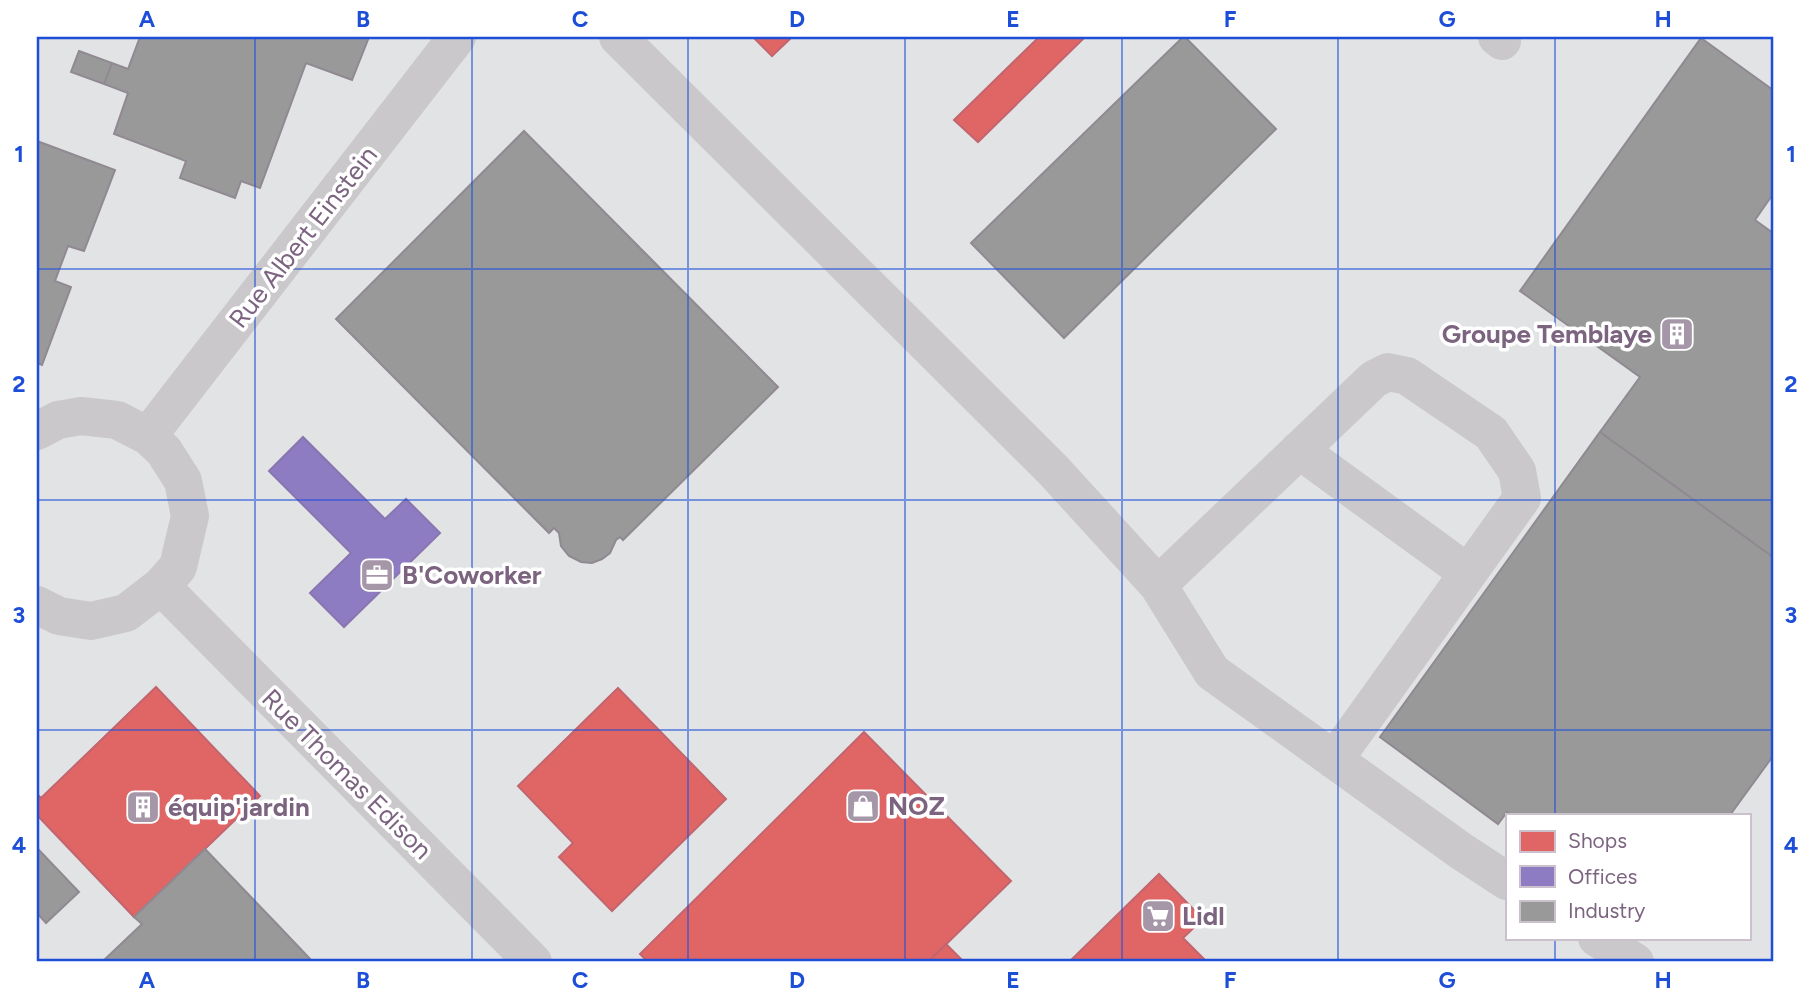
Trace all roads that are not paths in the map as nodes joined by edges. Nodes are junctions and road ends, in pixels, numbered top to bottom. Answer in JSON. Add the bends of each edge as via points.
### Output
{"nodes":[{"id":1,"x":457,"y":37,"type":"edge"},
{"id":2,"x":618,"y":37,"type":"edge"},
{"id":3,"x":37,"y":431,"type":"edge"},
{"id":4,"x":148,"y":436,"type":"junction"},
{"id":5,"x":1300,"y":450,"type":"junction"},
{"id":6,"x":1468,"y":573,"type":"junction"},
{"id":7,"x":1158,"y":585,"type":"junction"},
{"id":8,"x":161,"y":586,"type":"junction"},
{"id":9,"x":37,"y":606,"type":"edge"},
{"id":10,"x":1334,"y":760,"type":"junction"},
{"id":11,"x":1506,"y":880,"type":"edge"},
{"id":12,"x":1600,"y":940,"type":"edge"},
{"id":13,"x":533,"y":962,"type":"edge"},
{"id":14,"x":1635,"y":962,"type":"edge"}],
"edges":[{"from":1,"to":4,"type":"street","name":"Rue Albert Einstein"},
{"from":2,"to":7,"type":"street","via":[[1052,470]]},
{"from":3,"to":4,"type":"street","via":[[81,416],[117,420]]},
{"from":4,"to":8,"type":"street","via":[[183,481],[190,516],[177,567]]},
{"from":5,"to":6,"type":"street"},
{"from":5,"to":6,"type":"street","via":[[1374,379],[1388,372],[1407,376],[1491,433],[1517,471],[1522,498]]},
{"from":5,"to":7,"type":"street"},
{"from":6,"to":10,"type":"street"},
{"from":7,"to":10,"type":"street","via":[[1212,672]]},
{"from":8,"to":9,"type":"street","via":[[126,613],[91,621],[59,617]]},
{"from":8,"to":13,"type":"street","name":"Rue Thomas Edison"},
{"from":10,"to":11,"type":"street"},
{"from":12,"to":14,"type":"street"}]}
